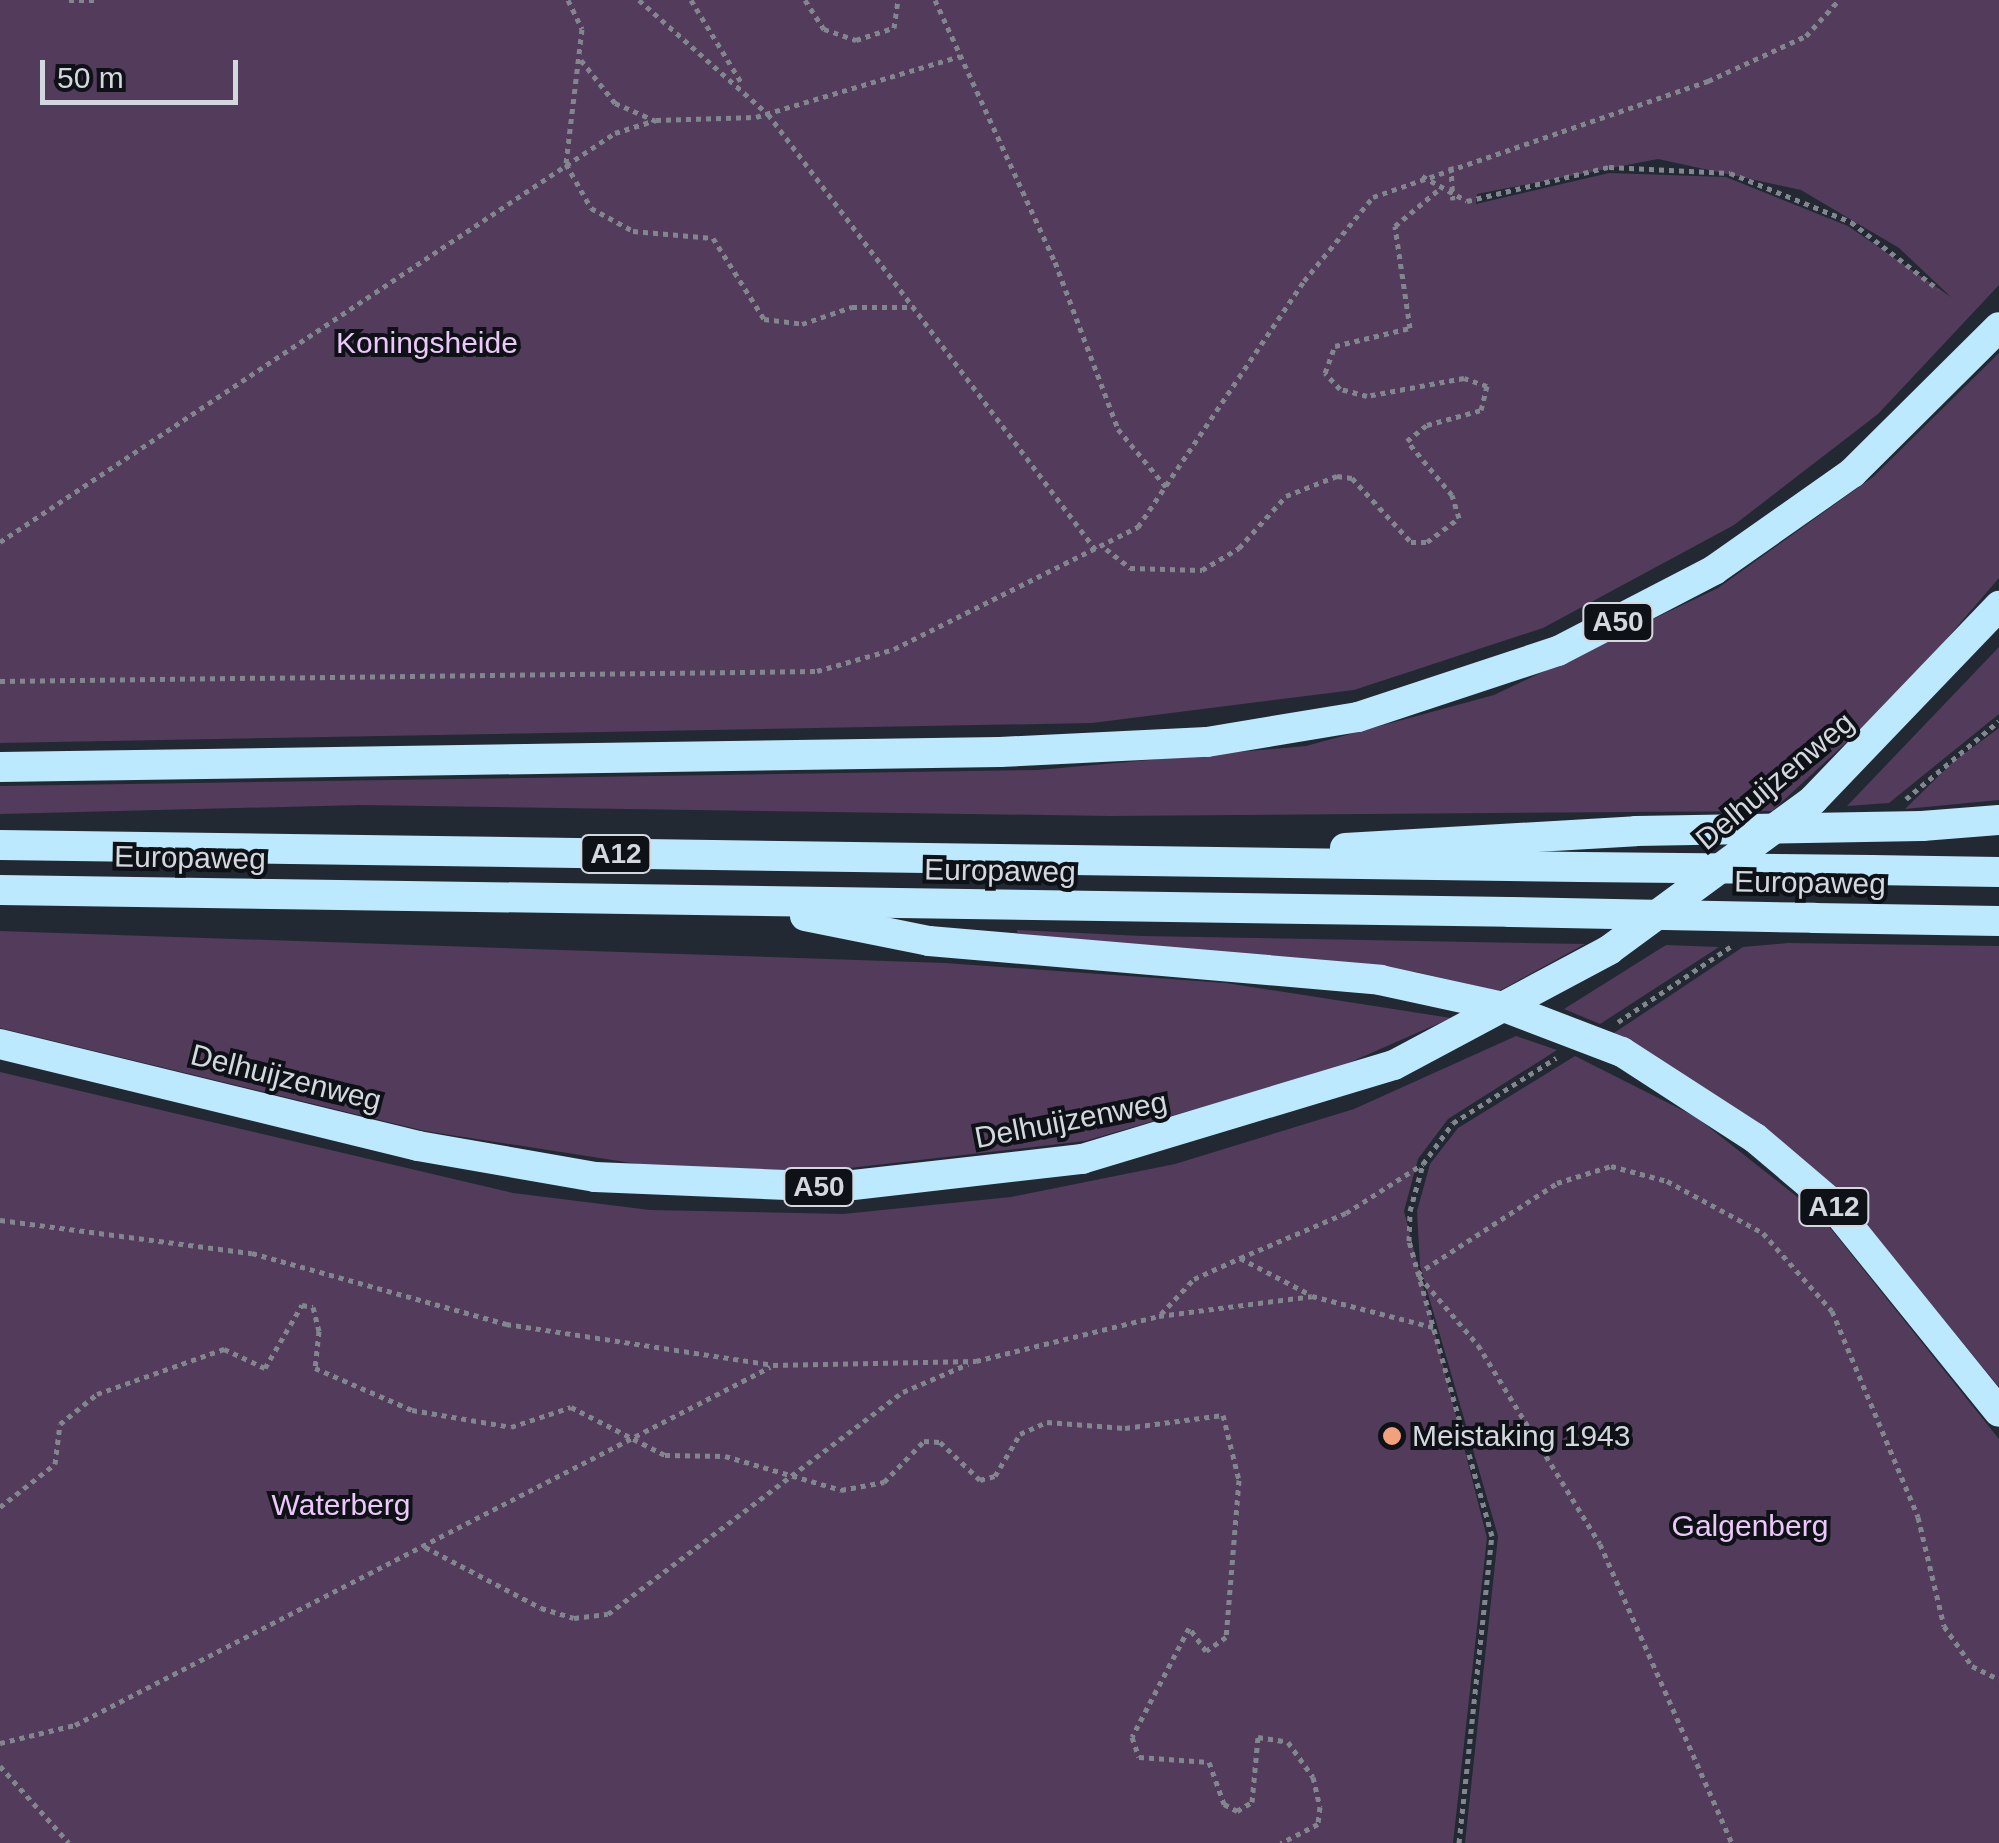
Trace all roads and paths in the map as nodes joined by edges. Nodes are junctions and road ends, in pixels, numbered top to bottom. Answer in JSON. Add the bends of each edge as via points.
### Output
{"nodes":[{"id":1,"x":69,"y":0,"type":"edge"},
{"id":2,"x":98,"y":0,"type":"edge"},
{"id":3,"x":568,"y":0,"type":"edge"},
{"id":4,"x":639,"y":0,"type":"edge"},
{"id":5,"x":691,"y":0,"type":"edge"},
{"id":6,"x":805,"y":0,"type":"edge"},
{"id":7,"x":898,"y":0,"type":"edge"},
{"id":8,"x":936,"y":0,"type":"edge"},
{"id":9,"x":1839,"y":0,"type":"edge"},
{"id":10,"x":960,"y":56,"type":"junction"},
{"id":11,"x":579,"y":57,"type":"junction"},
{"id":12,"x":743,"y":85,"type":"junction"},
{"id":13,"x":768,"y":114,"type":"junction"},
{"id":14,"x":656,"y":120,"type":"junction"},
{"id":15,"x":566,"y":164,"type":"junction"},
{"id":16,"x":1450,"y":166,"type":"junction"},
{"id":17,"x":1422,"y":176,"type":"junction"},
{"id":18,"x":1436,"y":191,"type":"junction"},
{"id":19,"x":1454,"y":200,"type":"junction"},
{"id":20,"x":1938,"y":289,"type":"dead end"},
{"id":21,"x":913,"y":307,"type":"junction"},
{"id":22,"x":1999,"y":327,"type":"edge"},
{"id":23,"x":1167,"y":488,"type":"junction"},
{"id":24,"x":0,"y":542,"type":"edge"},
{"id":25,"x":1105,"y":548,"type":"junction"},
{"id":26,"x":1098,"y":553,"type":"junction"},
{"id":27,"x":1999,"y":606,"type":"edge"},
{"id":28,"x":0,"y":680,"type":"edge"},
{"id":29,"x":1999,"y":721,"type":"edge"},
{"id":30,"x":0,"y":768,"type":"edge"},
{"id":31,"x":1898,"y":806,"type":"dead end"},
{"id":32,"x":1999,"y":820,"type":"edge"},
{"id":33,"x":0,"y":845,"type":"edge"},
{"id":34,"x":1232,"y":862,"type":"junction"},
{"id":35,"x":1999,"y":872,"type":"edge"},
{"id":36,"x":0,"y":890,"type":"edge"},
{"id":37,"x":724,"y":900,"type":"junction"},
{"id":38,"x":1999,"y":921,"type":"edge"},
{"id":39,"x":1741,"y":939,"type":"dead end"},
{"id":40,"x":1617,"y":1039,"type":"junction"},
{"id":41,"x":0,"y":1044,"type":"edge"},
{"id":42,"x":1561,"y":1056,"type":"dead end"},
{"id":43,"x":1423,"y":1164,"type":"junction"},
{"id":44,"x":0,"y":1220,"type":"edge"},
{"id":45,"x":1240,"y":1258,"type":"junction"},
{"id":46,"x":1417,"y":1274,"type":"junction"},
{"id":47,"x":1312,"y":1296,"type":"junction"},
{"id":48,"x":1159,"y":1316,"type":"junction"},
{"id":49,"x":1434,"y":1327,"type":"junction"},
{"id":50,"x":976,"y":1361,"type":"junction"},
{"id":51,"x":773,"y":1366,"type":"junction"},
{"id":52,"x":1999,"y":1412,"type":"edge"},
{"id":53,"x":634,"y":1437,"type":"junction"},
{"id":54,"x":798,"y":1478,"type":"junction"},
{"id":55,"x":0,"y":1507,"type":"edge"},
{"id":56,"x":425,"y":1546,"type":"junction"},
{"id":57,"x":1999,"y":1679,"type":"edge"},
{"id":58,"x":0,"y":1743,"type":"edge"},
{"id":59,"x":0,"y":1766,"type":"edge"},
{"id":60,"x":68,"y":1843,"type":"edge"},
{"id":61,"x":1281,"y":1843,"type":"edge"},
{"id":62,"x":1459,"y":1843,"type":"edge"},
{"id":63,"x":1732,"y":1843,"type":"edge"}],
"edges":[{"from":1,"to":2,"type":"path"},
{"from":3,"to":11,"type":"path","via":[[582,29]]},
{"from":4,"to":12,"type":"path"},
{"from":5,"to":12,"type":"path"},
{"from":6,"to":7,"type":"path","via":[[824,29],[856,40],[894,28]]},
{"from":8,"to":10,"type":"path"},
{"from":9,"to":16,"type":"path","via":[[1806,36],[1708,82]]},
{"from":10,"to":13,"type":"path"},
{"from":10,"to":23,"type":"path","via":[[1118,428]]},
{"from":11,"to":14,"type":"path","via":[[616,103]]},
{"from":11,"to":15,"type":"path"},
{"from":12,"to":13,"type":"path"},
{"from":13,"to":14,"type":"path"},
{"from":13,"to":21,"type":"path"},
{"from":14,"to":15,"type":"path"},
{"from":15,"to":21,"type":"path","via":[[591,208],[633,231],[713,238],[764,318],[802,324],[852,307]]},
{"from":15,"to":24,"type":"path"},
{"from":16,"to":17,"type":"path"},
{"from":16,"to":19,"type":"path"},
{"from":17,"to":18,"type":"path"},
{"from":17,"to":23,"type":"path","via":[[1354,212]]},
{"from":18,"to":19,"type":"path"},
{"from":18,"to":25,"type":"path","via":[[1395,226],[1410,328],[1335,346],[1325,372],[1340,389],[1367,396],[1464,378],[1487,386],[1480,410],[1408,441],[1452,495],[1458,518],[1427,542],[1411,542],[1352,478],[1337,476],[1286,496],[1239,548],[1202,570],[1130,568]]},
{"from":19,"to":20,"type":"path","via":[[1608,168],[1730,173],[1851,222]]},
{"from":21,"to":26,"type":"path"},
{"from":22,"to":30,"type":"highway","number":"A50","via":[[1852,474],[1714,570],[1558,651],[1358,717],[1208,742],[1000,752]]},
{"from":23,"to":25,"type":"path","via":[[1138,527]]},
{"from":25,"to":26,"type":"path"},
{"from":26,"to":28,"type":"path","via":[[894,649],[818,672]]},
{"from":27,"to":41,"type":"highway","name":"Delhuijzenweg","number":"A50","via":[[1813,800],[1609,950],[1394,1065],[1082,1159],[836,1187],[595,1177],[418,1146]]},
{"from":29,"to":31,"type":"path"},
{"from":32,"to":34,"type":"highway","number":"A12","bridge":true,"via":[[1453,835]]},
{"from":33,"to":34,"type":"highway","name":"Europaweg","number":"A12"},
{"from":34,"to":35,"type":"highway","name":"Europaweg","number":"A12","bridge":true},
{"from":36,"to":37,"type":"highway","name":"Europaweg","number":"A12"},
{"from":37,"to":38,"type":"highway","name":"Europaweg","number":"A12","bridge":true},
{"from":37,"to":40,"type":"highway","number":"A12","bridge":true,"via":[[929,941],[1380,980]]},
{"from":39,"to":40,"type":"path"},
{"from":40,"to":52,"type":"highway","number":"A12","via":[[1828,1200]]},
{"from":42,"to":43,"type":"path","via":[[1453,1123]]},
{"from":43,"to":45,"type":"path","via":[[1346,1213]]},
{"from":43,"to":46,"type":"path","via":[[1408,1241]]},
{"from":44,"to":51,"type":"path","via":[[252,1253],[525,1328]]},
{"from":45,"to":47,"type":"path"},
{"from":45,"to":48,"type":"path","via":[[1194,1278]]},
{"from":46,"to":49,"type":"path"},
{"from":46,"to":57,"type":"path","via":[[1557,1182],[1611,1166],[1667,1181],[1763,1233],[1832,1311],[1918,1518],[1944,1626],[1972,1666]]},
{"from":46,"to":63,"type":"path","via":[[1478,1345],[1600,1544]]},
{"from":47,"to":48,"type":"path"},
{"from":47,"to":49,"type":"path"},
{"from":48,"to":50,"type":"path"},
{"from":49,"to":62,"type":"path","via":[[1492,1536]]},
{"from":50,"to":51,"type":"path"},
{"from":50,"to":54,"type":"path","via":[[903,1392]]},
{"from":51,"to":53,"type":"path"},
{"from":53,"to":54,"type":"path","via":[[665,1455],[725,1456]]},
{"from":53,"to":55,"type":"path","via":[[571,1408],[512,1427],[412,1410],[315,1368],[318,1331],[313,1308],[302,1304],[265,1368],[224,1349],[97,1394],[60,1424],[55,1464]]},
{"from":53,"to":56,"type":"path"},
{"from":54,"to":56,"type":"path","via":[[664,1564],[608,1614],[574,1618],[540,1608]]},
{"from":54,"to":61,"type":"path","via":[[841,1490],[884,1482],[924,1441],[940,1442],[980,1480],[996,1476],[1020,1434],[1047,1422],[1126,1428],[1223,1415],[1237,1441],[1239,1480],[1226,1637],[1206,1651],[1190,1628],[1132,1737],[1139,1757],[1209,1762],[1224,1804],[1237,1811],[1252,1802],[1258,1737],[1288,1742],[1313,1777],[1320,1807],[1318,1824]]},
{"from":56,"to":58,"type":"path","via":[[75,1724]]},
{"from":59,"to":60,"type":"path"}]}
